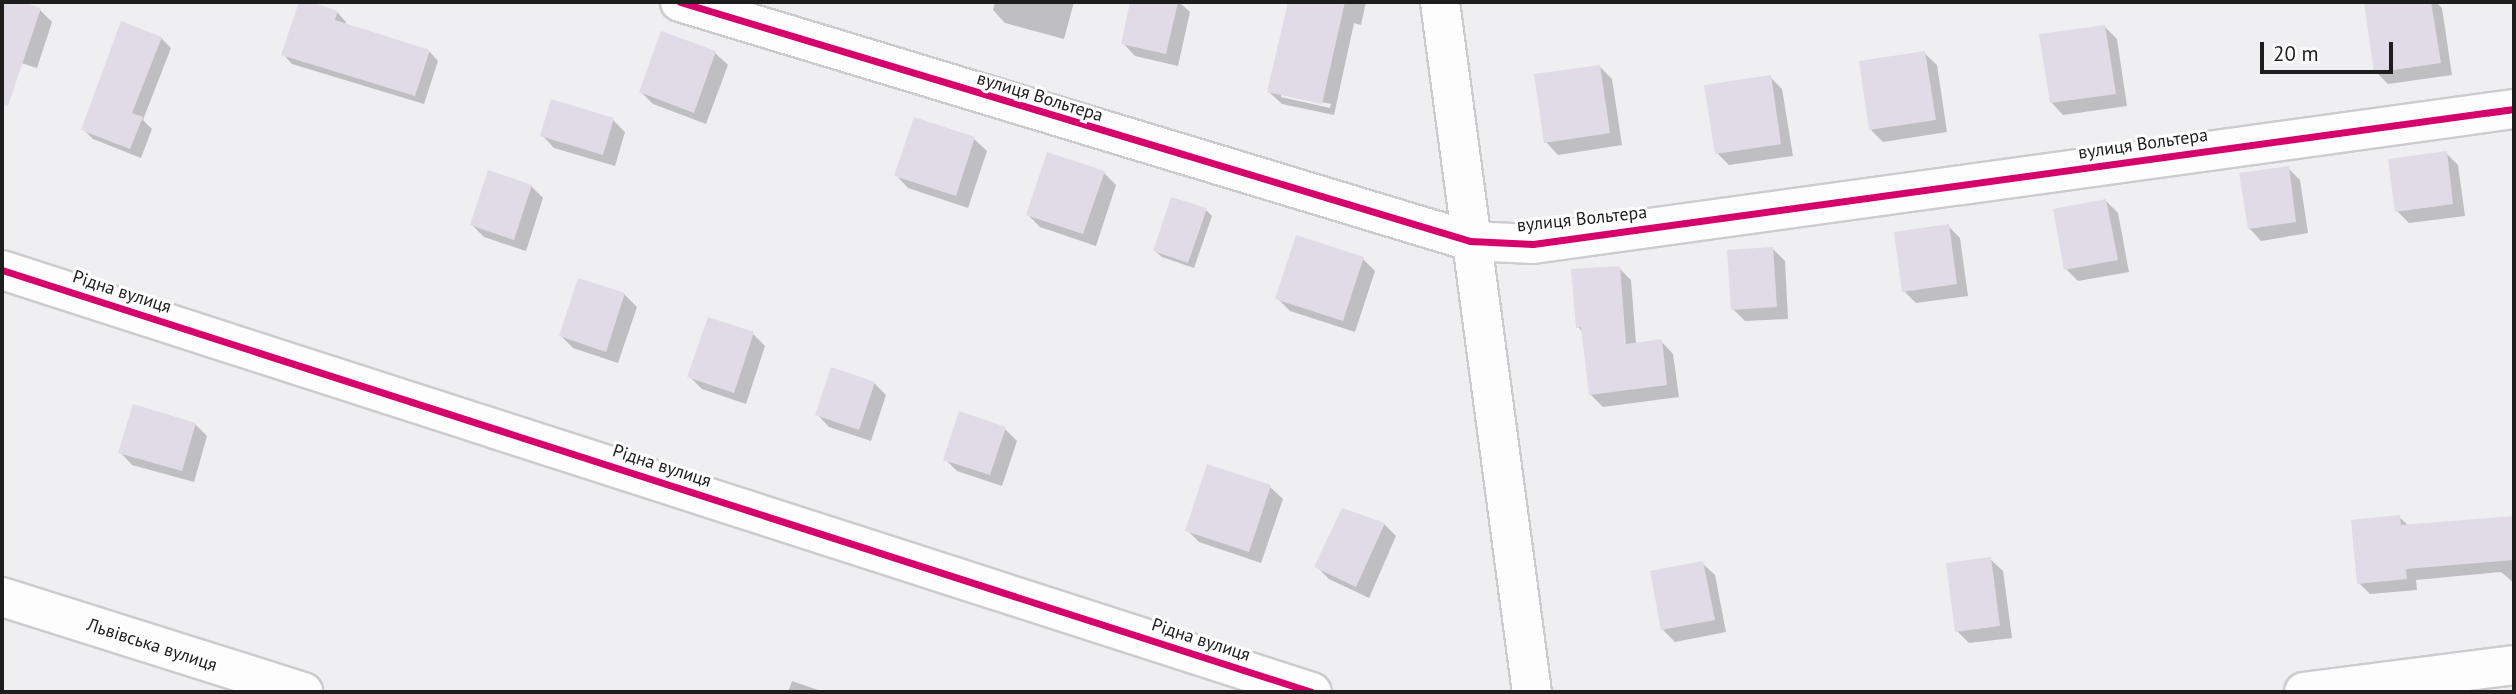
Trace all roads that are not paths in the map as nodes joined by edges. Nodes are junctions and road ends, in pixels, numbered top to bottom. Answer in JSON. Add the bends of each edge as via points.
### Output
{"nodes":[{"id":1,"x":680,"y":2,"type":"edge"},
{"id":2,"x":1440,"y":2,"type":"edge"},
{"id":3,"x":2514,"y":109,"type":"edge"},
{"id":4,"x":1470,"y":241,"type":"junction"},
{"id":5,"x":2,"y":270,"type":"edge"},
{"id":6,"x":2,"y":597,"type":"edge"},
{"id":7,"x":2514,"y":665,"type":"edge"},
{"id":8,"x":303,"y":692,"type":"edge"},
{"id":9,"x":1312,"y":692,"type":"edge"},
{"id":10,"x":1532,"y":692,"type":"edge"},
{"id":11,"x":2304,"y":692,"type":"edge"}],
"edges":[{"from":1,"to":4,"type":"street","name":"вулиця Вольтера"},
{"from":2,"to":4,"type":"street"},
{"from":3,"to":4,"type":"street","name":"вулиця Вольтера","via":[[1532,244]]},
{"from":4,"to":10,"type":"street"},
{"from":5,"to":9,"type":"street","name":"Рідна вулиця"},
{"from":6,"to":8,"type":"street","name":"Львівська вулиця"},
{"from":7,"to":11,"type":"street"}]}
